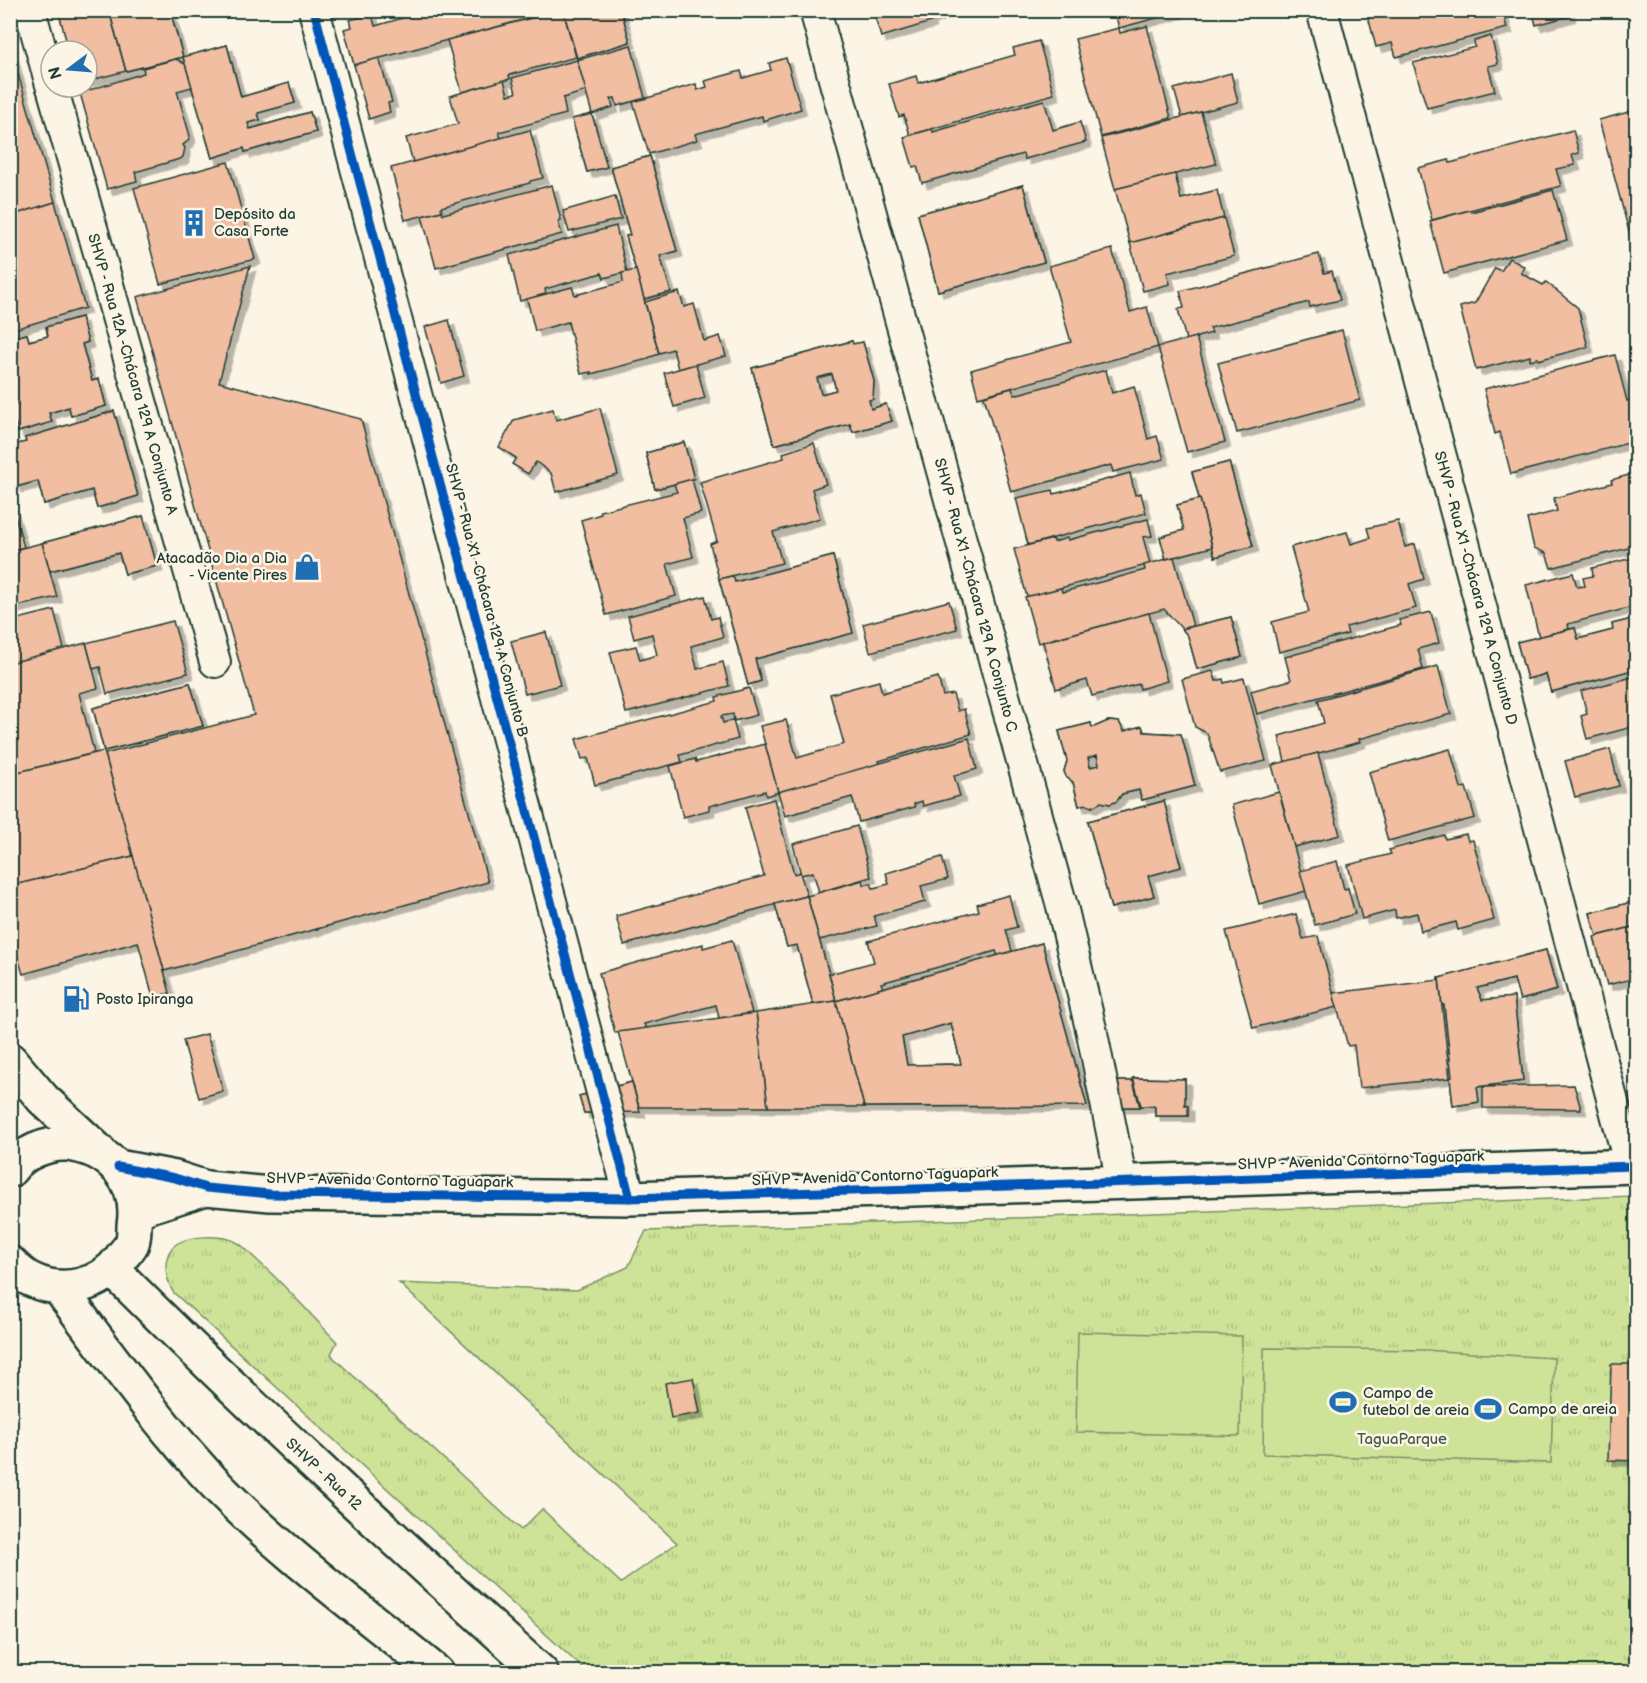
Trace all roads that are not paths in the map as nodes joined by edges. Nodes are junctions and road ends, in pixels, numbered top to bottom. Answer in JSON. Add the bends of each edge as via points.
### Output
{"nodes":[{"id":1,"x":30,"y":10,"type":"edge"},
{"id":2,"x":314,"y":10,"type":"edge"},
{"id":3,"x":815,"y":10,"type":"edge"},
{"id":4,"x":1322,"y":10,"type":"edge"},
{"id":5,"x":39,"y":43,"type":"edge"},
{"id":6,"x":55,"y":99,"type":"edge"},
{"id":7,"x":215,"y":662,"type":"dead end"},
{"id":8,"x":10,"y":1060,"type":"edge"},
{"id":9,"x":111,"y":1162,"type":"junction"},
{"id":10,"x":1633,"y":1166,"type":"edge"},
{"id":11,"x":10,"y":1170,"type":"edge"},
{"id":12,"x":1122,"y":1183,"type":"junction"},
{"id":13,"x":206,"y":1188,"type":"junction"},
{"id":14,"x":630,"y":1198,"type":"junction"},
{"id":15,"x":136,"y":1210,"type":"junction"},
{"id":16,"x":113,"y":1270,"type":"junction"},
{"id":17,"x":28,"y":1276,"type":"edge"},
{"id":18,"x":436,"y":1672,"type":"edge"},
{"id":19,"x":541,"y":1672,"type":"edge"}],
"edges":[{"from":1,"to":5,"type":"street","name":"SHVP - Rua 12A -Chácara 129 A Conjunto A"},
{"from":2,"to":14,"type":"street","name":"SHVP - Rua X1 -Chácara 129 A Conjunto B"},
{"from":3,"to":12,"type":"street","name":"SHVP - Rua X1 -Chácara 129 A Conjunto C","via":[[1062,906]]},
{"from":4,"to":10,"type":"street","name":"SHVP - Rua X1 -Chácara 129 A Conjunto D"},
{"from":6,"to":7,"type":"street","name":"SHVP - Rua 12A -Chácara 129 A Conjunto A"},
{"from":8,"to":9,"type":"street","via":[[43,1098]]},
{"from":9,"to":11,"type":"street","name":"SHVP - Avenida Contorno Taguapark","via":[[82,1146],[58,1144],[34,1150]]},
{"from":9,"to":13,"type":"street","name":"SHVP - Avenida Contorno Taguapark"},
{"from":9,"to":15,"type":"street","via":[[130,1187]]},
{"from":10,"to":12,"type":"street","name":"SHVP - Avenida Contorno Taguapark"},
{"from":12,"to":14,"type":"street","name":"SHVP - Avenida Contorno Taguapark"},
{"from":13,"to":14,"type":"street","name":"SHVP - Avenida Contorno Taguapark","via":[[270,1194]]},
{"from":13,"to":15,"type":"street","name":"SHVP - Avenida Contorno Taguapark"},
{"from":15,"to":16,"type":"street","via":[[132,1243]]},
{"from":16,"to":17,"type":"street","via":[[87,1285]]},
{"from":16,"to":19,"type":"street","name":"SHVP - Rua 12","via":[[230,1386]]},
{"from":17,"to":18,"type":"street","via":[[222,1490],[304,1566]]}]}
